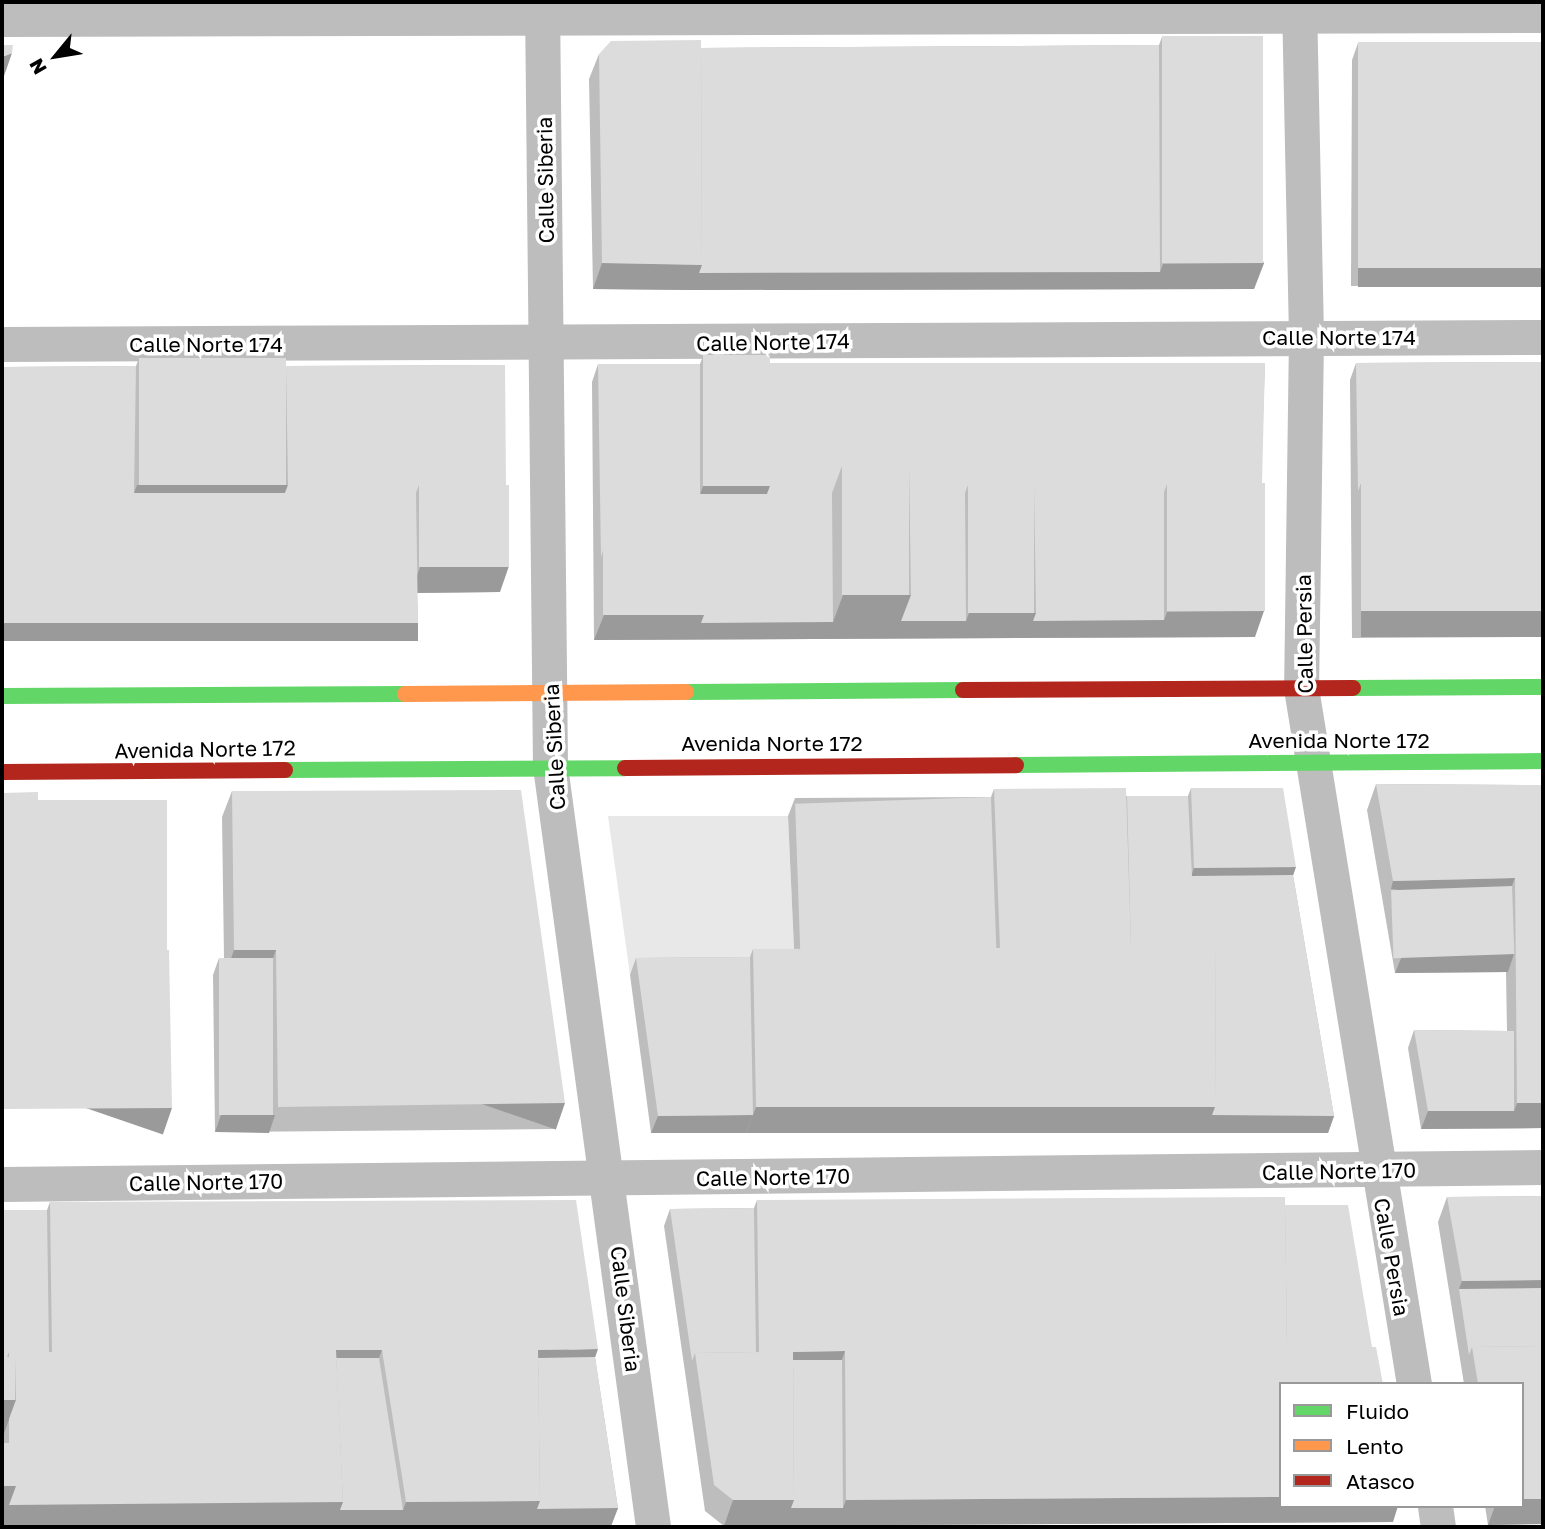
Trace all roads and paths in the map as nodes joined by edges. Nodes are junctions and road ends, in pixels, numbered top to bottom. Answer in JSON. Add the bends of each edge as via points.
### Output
{"nodes":[{"id":1,"x":1299,"y":9,"type":"edge"},
{"id":2,"x":542,"y":10,"type":"edge"},
{"id":3,"x":1543,"y":15,"type":"edge"},
{"id":4,"x":2,"y":19,"type":"edge"},
{"id":5,"x":1306,"y":336,"type":"junction"},
{"id":6,"x":1543,"y":337,"type":"edge"},
{"id":7,"x":2,"y":344,"type":"edge"},
{"id":8,"x":547,"y":344,"type":"junction"},
{"id":9,"x":1543,"y":687,"type":"edge"},
{"id":10,"x":1301,"y":688,"type":"junction"},
{"id":11,"x":549,"y":690,"type":"junction"},
{"id":12,"x":2,"y":696,"type":"edge"},
{"id":13,"x":1315,"y":761,"type":"junction"},
{"id":14,"x":1543,"y":761,"type":"edge"},
{"id":15,"x":550,"y":766,"type":"junction"},
{"id":16,"x":2,"y":772,"type":"edge"},
{"id":17,"x":1543,"y":1167,"type":"edge"},
{"id":18,"x":1378,"y":1171,"type":"junction"},
{"id":19,"x":610,"y":1178,"type":"junction"},
{"id":20,"x":2,"y":1184,"type":"edge"},
{"id":21,"x":1414,"y":1382,"type":"edge"},
{"id":22,"x":1434,"y":1508,"type":"edge"},
{"id":23,"x":653,"y":1527,"type":"edge"},
{"id":24,"x":1438,"y":1527,"type":"edge"}],
"edges":[{"from":1,"to":2,"type":"street"},
{"from":1,"to":3,"type":"street"},
{"from":1,"to":5,"type":"street","name":"Calle Persia"},
{"from":2,"to":4,"type":"street"},
{"from":2,"to":8,"type":"street","name":"Calle Siberia"},
{"from":5,"to":6,"type":"street","name":"Calle Norte 174"},
{"from":5,"to":8,"type":"street","name":"Calle Norte 174"},
{"from":5,"to":10,"type":"street","name":"Calle Persia"},
{"from":7,"to":8,"type":"street","name":"Calle Norte 174"},
{"from":8,"to":11,"type":"street","name":"Calle Siberia"},
{"from":9,"to":10,"type":"street"},
{"from":10,"to":11,"type":"street"},
{"from":10,"to":13,"type":"street","name":"Calle Persia"},
{"from":11,"to":12,"type":"street"},
{"from":11,"to":15,"type":"street","name":"Calle Siberia"},
{"from":13,"to":14,"type":"street","name":"Avenida Norte 172"},
{"from":13,"to":15,"type":"street","name":"Avenida Norte 172"},
{"from":13,"to":18,"type":"street","name":"Calle Persia"},
{"from":15,"to":16,"type":"street","name":"Avenida Norte 172"},
{"from":15,"to":19,"type":"street","name":"Calle Siberia"},
{"from":17,"to":18,"type":"street","name":"Calle Norte 170"},
{"from":18,"to":19,"type":"street","name":"Calle Norte 170"},
{"from":18,"to":21,"type":"street","name":"Calle Persia"},
{"from":19,"to":20,"type":"street","name":"Calle Norte 170"},
{"from":19,"to":23,"type":"street","name":"Calle Siberia"},
{"from":22,"to":24,"type":"street"}]}
